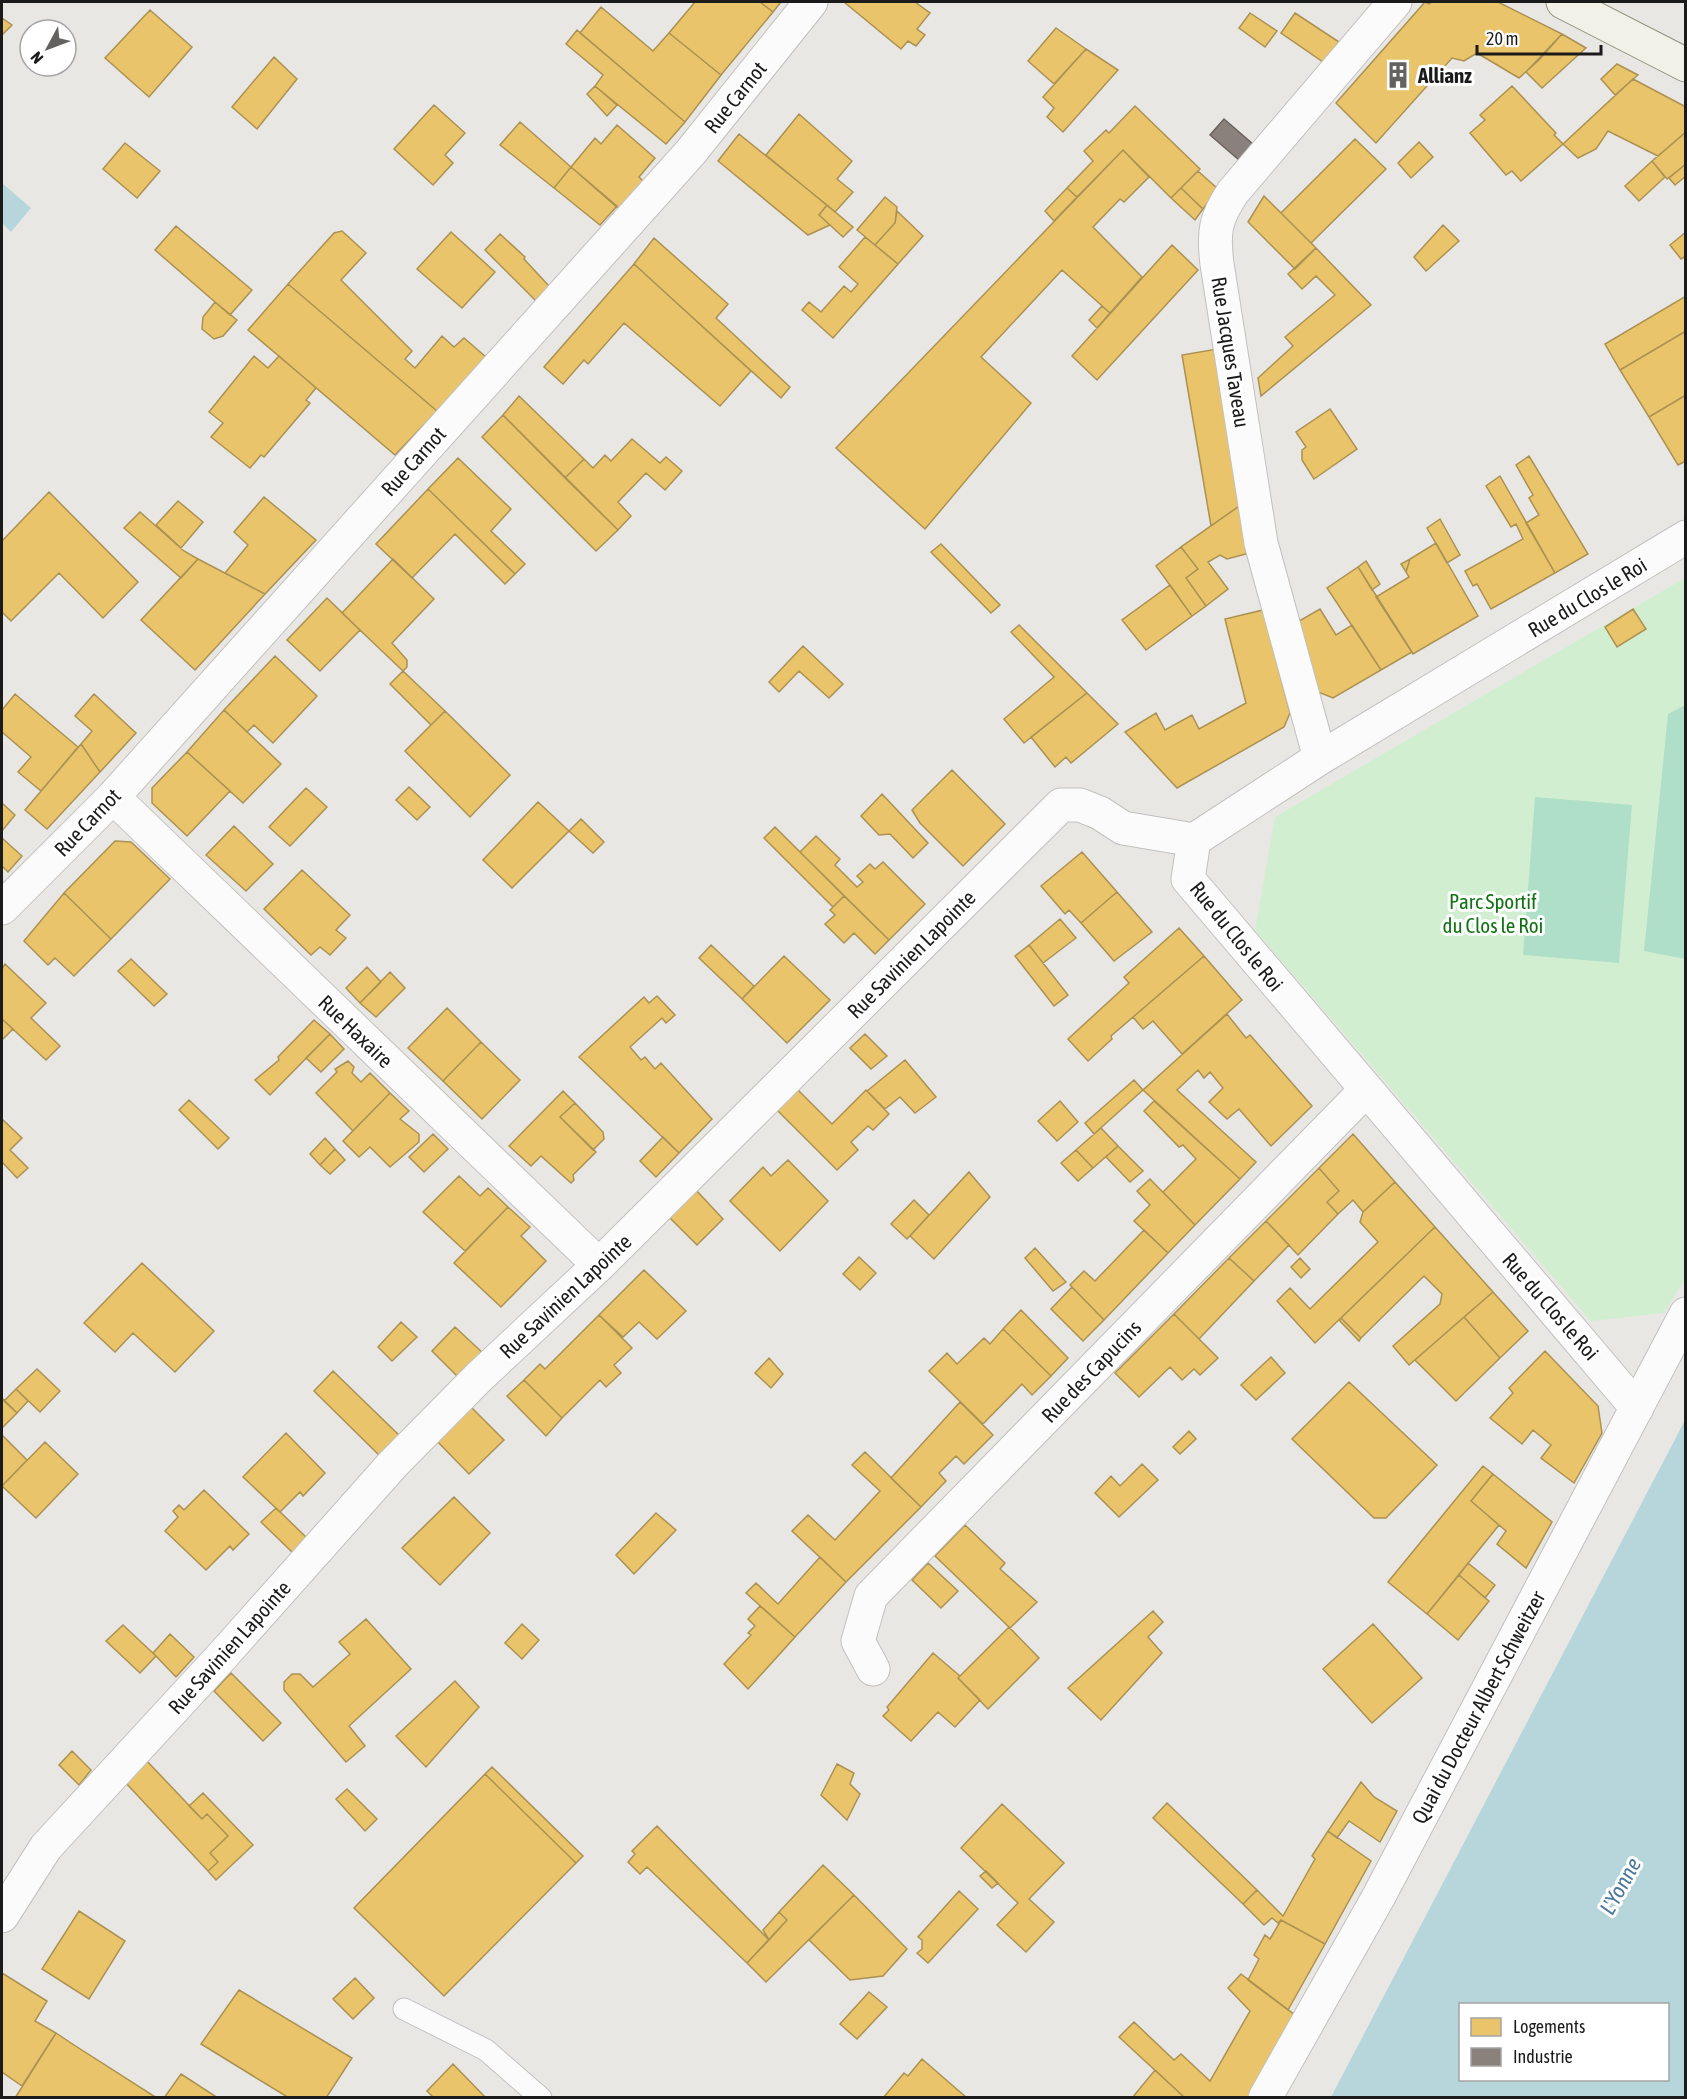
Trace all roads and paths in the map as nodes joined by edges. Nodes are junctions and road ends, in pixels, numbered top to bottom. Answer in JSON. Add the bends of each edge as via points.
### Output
{"nodes":[{"id":1,"x":810,"y":2,"type":"edge"},
{"id":2,"x":1395,"y":2,"type":"edge"},
{"id":3,"x":1563,"y":2,"type":"edge"},
{"id":4,"x":1686,"y":65,"type":"edge"},
{"id":5,"x":1686,"y":537,"type":"edge"},
{"id":6,"x":1320,"y":759,"type":"junction"},
{"id":7,"x":113,"y":797,"type":"junction"},
{"id":8,"x":1194,"y":840,"type":"junction"},
{"id":9,"x":2,"y":909,"type":"edge"},
{"id":10,"x":1365,"y":1090,"type":"junction"},
{"id":11,"x":599,"y":1265,"type":"junction"},
{"id":12,"x":1686,"y":1314,"type":"edge"},
{"id":13,"x":1637,"y":1408,"type":"junction"},
{"id":14,"x":873,"y":1669,"type":"dead end"},
{"id":15,"x":2,"y":1916,"type":"edge"},
{"id":16,"x":404,"y":2009,"type":"dead end"},
{"id":17,"x":541,"y":2097,"type":"edge"},
{"id":18,"x":1265,"y":2097,"type":"edge"}],
"edges":[{"from":1,"to":7,"type":"street","name":"Rue Carnot","via":[[690,153]]},
{"from":2,"to":6,"type":"street","name":"Rue Jacques Taveau","via":[[1233,192],[1215,228],[1217,264],[1261,543]]},
{"from":3,"to":4,"type":"main road"},
{"from":5,"to":6,"type":"street","name":"Rue du Clos le Roi"},
{"from":6,"to":8,"type":"street","name":"Rue du Clos le Roi"},
{"from":7,"to":9,"type":"street","name":"Rue Carnot"},
{"from":7,"to":11,"type":"street","name":"Rue Haxaire"},
{"from":8,"to":10,"type":"street","name":"Rue du Clos le Roi","via":[[1188,879]]},
{"from":8,"to":11,"type":"street","name":"Rue Savinien Lapointe","via":[[1123,828],[1080,805],[1061,805]]},
{"from":10,"to":13,"type":"street","name":"Rue du Clos le Roi"},
{"from":10,"to":14,"type":"street","name":"Rue des Capucins","via":[[871,1596],[858,1641]]},
{"from":11,"to":15,"type":"street","name":"Rue Savinien Lapointe","via":[[393,1464],[46,1847]]},
{"from":12,"to":13,"type":"street","name":"Quai du Docteur Albert Schweitzer"},
{"from":13,"to":18,"type":"street","name":"Quai du Docteur Albert Schweitzer","via":[[1379,1896]]},
{"from":16,"to":17,"type":"lane","via":[[486,2050]]}]}
